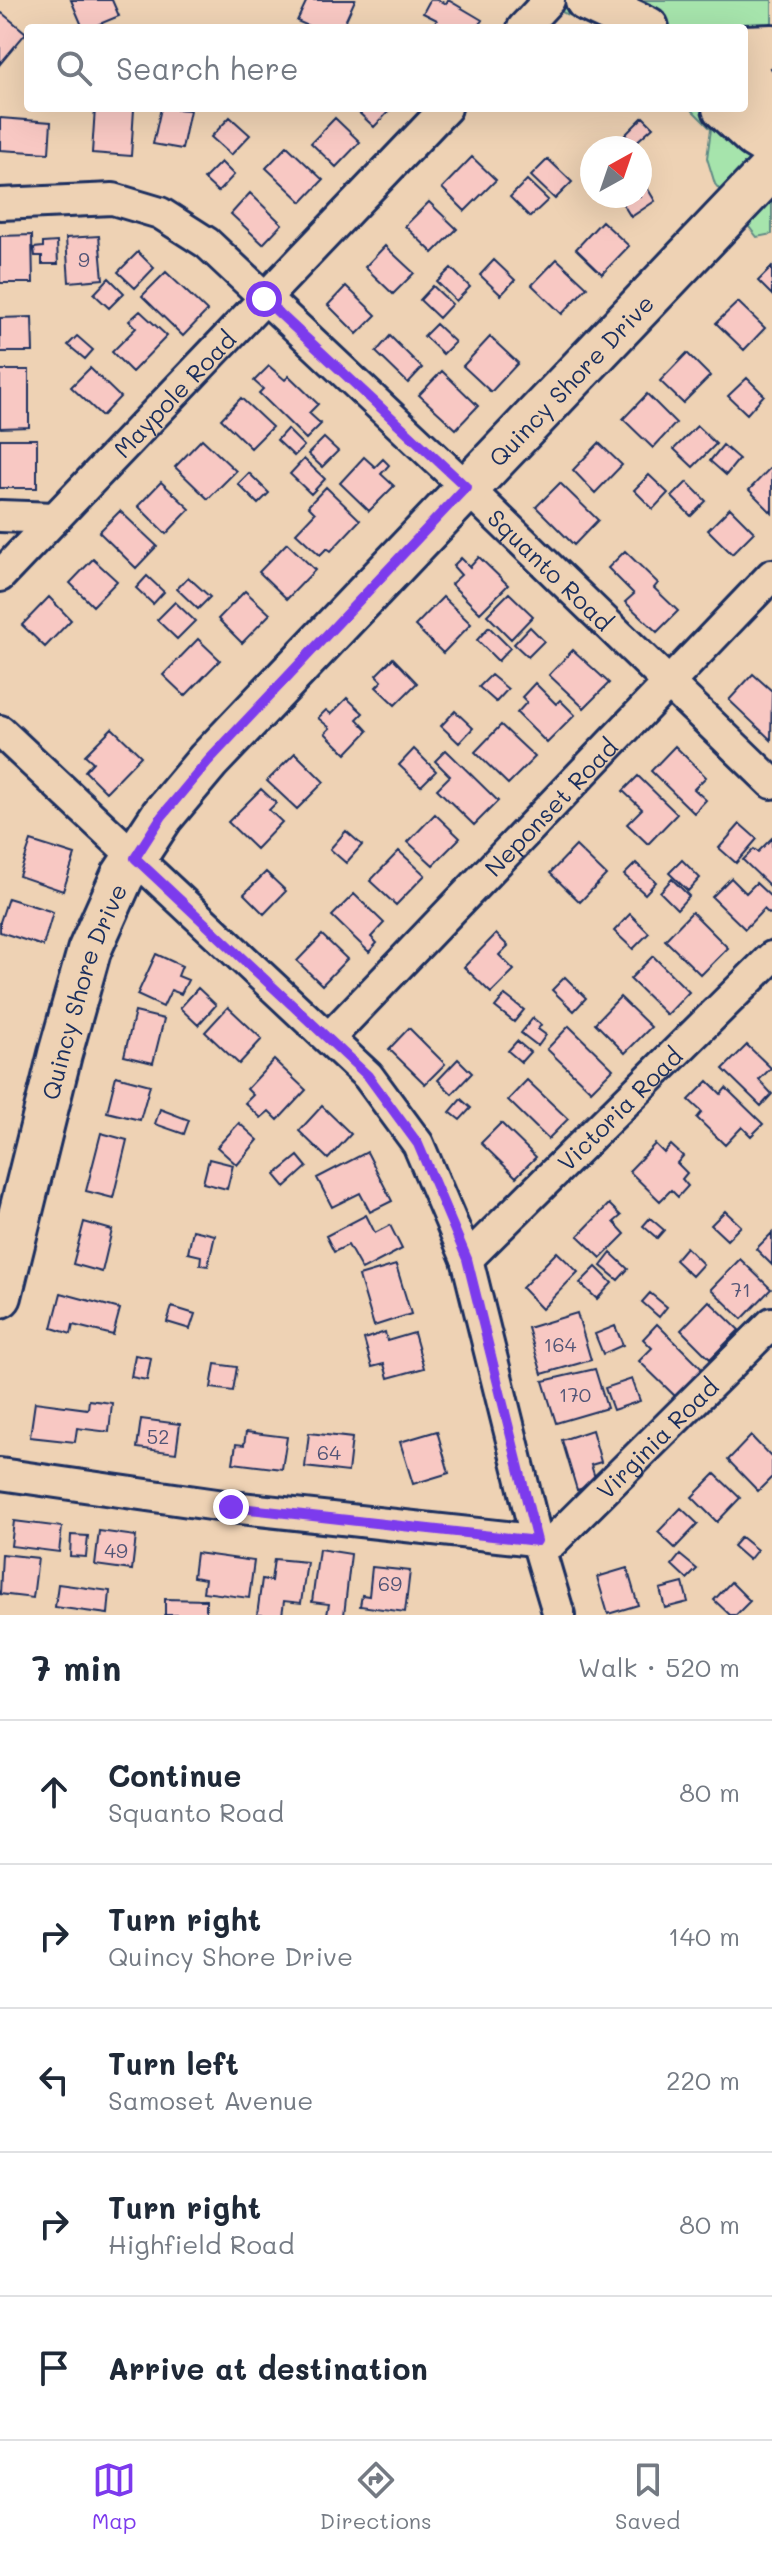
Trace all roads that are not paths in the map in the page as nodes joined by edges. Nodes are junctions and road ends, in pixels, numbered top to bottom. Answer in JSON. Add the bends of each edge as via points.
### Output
{"nodes":[{"id":1,"x":549,"y":0,"type":"edge"},
{"id":2,"x":587,"y":0,"type":"edge"},
{"id":3,"x":527,"y":24,"type":"edge"},
{"id":4,"x":634,"y":24,"type":"edge"},
{"id":5,"x":772,"y":46,"type":"edge"},
{"id":6,"x":748,"y":47,"type":"edge"},
{"id":7,"x":748,"y":76,"type":"edge"},
{"id":8,"x":772,"y":110,"type":"edge"},
{"id":9,"x":442,"y":112,"type":"edge"},
{"id":10,"x":728,"y":112,"type":"edge"},
{"id":11,"x":772,"y":147,"type":"edge"},
{"id":12,"x":772,"y":168,"type":"edge"},
{"id":13,"x":0,"y":204,"type":"edge"},
{"id":14,"x":264,"y":299,"type":"junction"},
{"id":15,"x":466,"y":487,"type":"junction"},
{"id":16,"x":0,"y":516,"type":"edge"},
{"id":17,"x":55,"y":518,"type":"junction"},
{"id":18,"x":772,"y":575,"type":"edge"},
{"id":19,"x":0,"y":576,"type":"edge"},
{"id":20,"x":668,"y":681,"type":"junction"},
{"id":21,"x":0,"y":731,"type":"edge"},
{"id":22,"x":772,"y":783,"type":"edge"},
{"id":23,"x":135,"y":858,"type":"junction"},
{"id":24,"x":772,"y":957,"type":"edge"},
{"id":25,"x":329,"y":1038,"type":"junction"},
{"id":26,"x":467,"y":1259,"type":"junction"},
{"id":27,"x":0,"y":1296,"type":"edge"},
{"id":28,"x":772,"y":1323,"type":"edge"},
{"id":29,"x":0,"y":1474,"type":"edge"},
{"id":30,"x":537,"y":1541,"type":"junction"},
{"id":31,"x":559,"y":1615,"type":"edge"}],
"edges":[{"from":1,"to":3,"type":"street"},
{"from":2,"to":4,"type":"main road"},
{"from":5,"to":6,"type":"main road"},
{"from":7,"to":8,"type":"main road"},
{"from":9,"to":14,"type":"street","name":"Maypole Road"},
{"from":10,"to":11,"type":"main road"},
{"from":12,"to":15,"type":"main road","name":"Quincy Shore Drive"},
{"from":13,"to":14,"type":"street","name":"Squanto Road","via":[[113,199],[160,213],[207,243]]},
{"from":14,"to":15,"type":"street","name":"Squanto Road"},
{"from":14,"to":17,"type":"street","name":"Maypole Road"},
{"from":15,"to":20,"type":"street","name":"Squanto Road"},
{"from":15,"to":23,"type":"main road","name":"Quincy Shore Drive","via":[[208,761]]},
{"from":16,"to":17,"type":"street"},
{"from":17,"to":19,"type":"street","name":"Maypole Road"},
{"from":18,"to":20,"type":"street","name":"Neponset Road"},
{"from":20,"to":22,"type":"street","name":"Squanto Road"},
{"from":20,"to":25,"type":"street","name":"Neponset Road"},
{"from":21,"to":23,"type":"street"},
{"from":23,"to":25,"type":"street"},
{"from":23,"to":27,"type":"main road","name":"Quincy Shore Drive","via":[[89,951]]},
{"from":24,"to":26,"type":"street","name":"Victoria Road"},
{"from":25,"to":26,"type":"street","via":[[368,1076],[418,1144]]},
{"from":26,"to":30,"type":"street"},
{"from":28,"to":30,"type":"street","name":"Virginia Road","via":[[552,1542]]},
{"from":29,"to":30,"type":"street","via":[[231,1507]]},
{"from":30,"to":31,"type":"street"}]}
